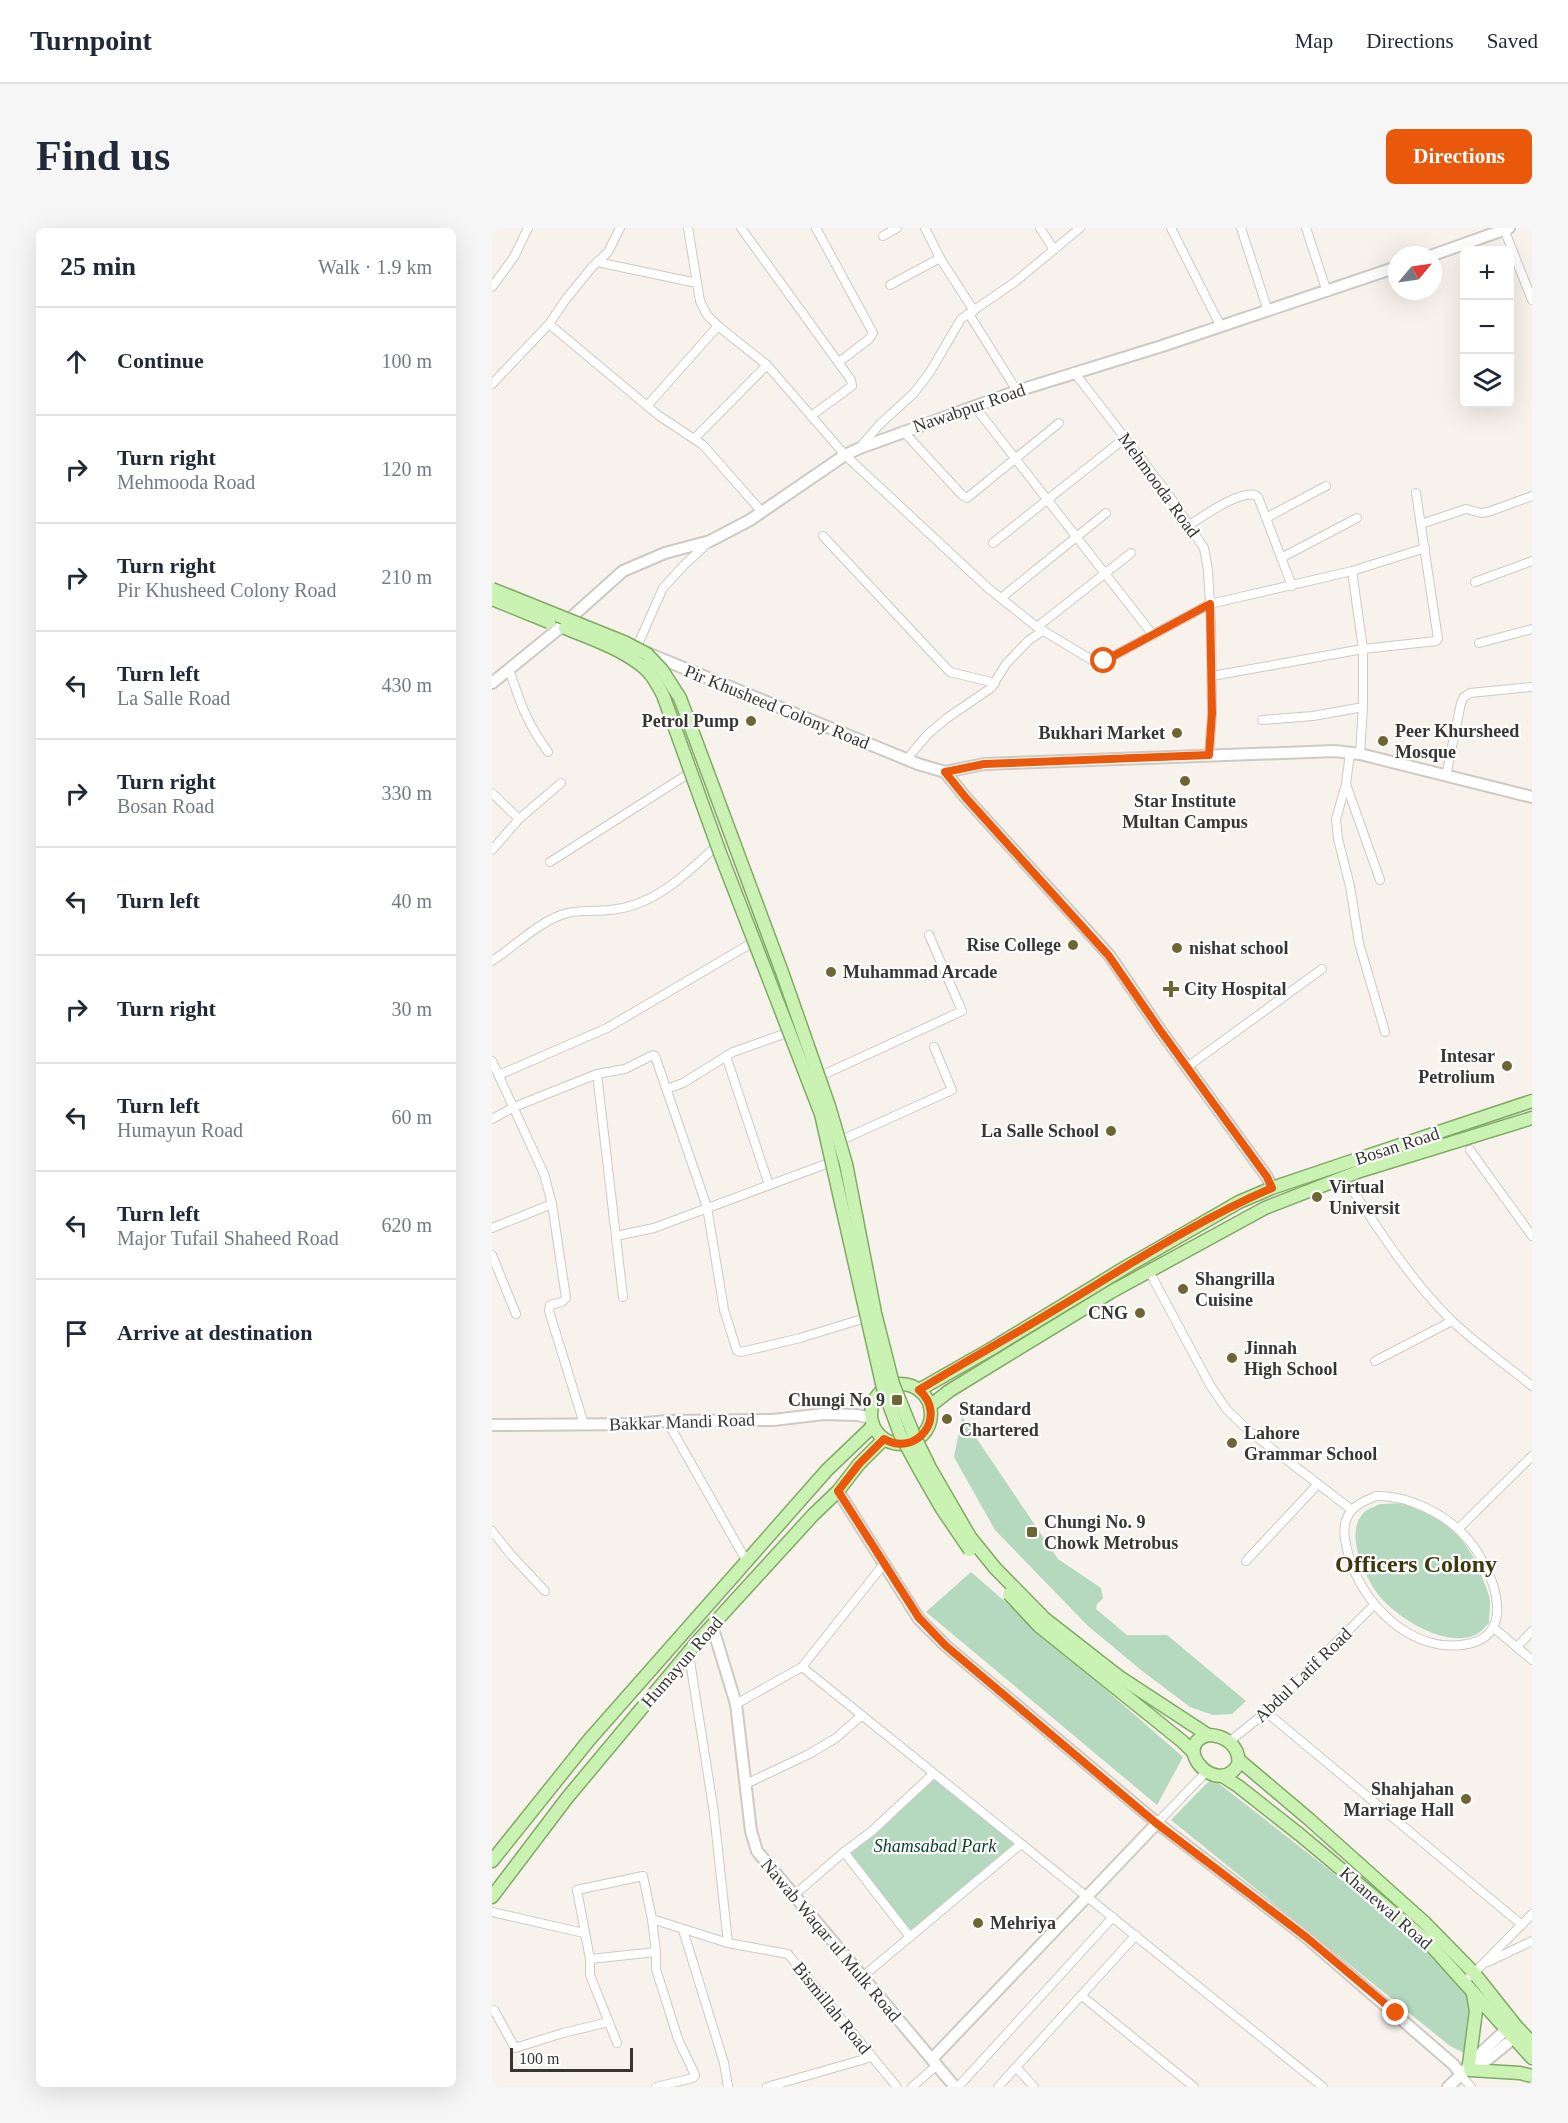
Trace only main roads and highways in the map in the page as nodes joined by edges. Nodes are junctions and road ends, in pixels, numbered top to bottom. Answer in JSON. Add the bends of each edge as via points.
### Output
{"nodes":[{"id":1,"x":492,"y":589,"type":"edge"},
{"id":2,"x":492,"y":599,"type":"edge"},
{"id":3,"x":1532,"y":1101,"type":"edge"},
{"id":4,"x":1532,"y":1118,"type":"edge"},
{"id":5,"x":919,"y":1390,"type":"junction"},
{"id":6,"x":930,"y":1406,"type":"junction"},
{"id":7,"x":872,"y":1422,"type":"junction"},
{"id":8,"x":884,"y":1439,"type":"junction"},
{"id":9,"x":838,"y":1491,"type":"junction"},
{"id":10,"x":1042,"y":1623,"type":"junction"},
{"id":11,"x":661,"y":1684,"type":"junction"},
{"id":12,"x":1208,"y":1735,"type":"junction"},
{"id":13,"x":1193,"y":1752,"type":"junction"},
{"id":14,"x":1239,"y":1760,"type":"junction"},
{"id":15,"x":1224,"y":1777,"type":"junction"},
{"id":16,"x":1310,"y":1820,"type":"junction"},
{"id":17,"x":1299,"y":1834,"type":"junction"},
{"id":18,"x":492,"y":1860,"type":"edge"},
{"id":19,"x":492,"y":1897,"type":"edge"},
{"id":20,"x":1468,"y":1986,"type":"junction"},
{"id":21,"x":1513,"y":2031,"type":"junction"},
{"id":22,"x":1532,"y":2043,"type":"edge"},
{"id":23,"x":1532,"y":2058,"type":"edge"},
{"id":24,"x":1532,"y":2076,"type":"edge"}],
"edges":[{"from":1,"to":10,"type":"main road","bridge":true,"via":[[638,645],[662,670],[680,698],[829,1106],[846,1164],[880,1338],[893,1384],[913,1433],[970,1537]]},
{"from":2,"to":10,"type":"main road","bridge":true,"via":[[621,652],[642,665],[663,695],[821,1114],[883,1388],[900,1434],[963,1541],[988,1572]]},
{"from":3,"to":5,"type":"main road","name":"Bosan Road","via":[[1239,1202]]},
{"from":4,"to":6,"type":"main road","name":"Bosan Road","via":[[1360,1171],[1265,1208],[1149,1271]]},
{"from":5,"to":6,"type":"main road"},
{"from":5,"to":7,"type":"main road","via":[[898,1383],[882,1389],[873,1402]]},
{"from":6,"to":8,"type":"main road","via":[[931,1416],[922,1435],[898,1444]]},
{"from":7,"to":8,"type":"main road"},
{"from":7,"to":18,"type":"main road","name":"Humayun Road","via":[[589,1740]]},
{"from":8,"to":9,"type":"main road","name":"Humayun Road"},
{"from":9,"to":11,"type":"main road","name":"Humayun Road"},
{"from":9,"to":11,"type":"main road","via":[[715,1635]]},
{"from":10,"to":12,"type":"main road"},
{"from":10,"to":13,"type":"main road"},
{"from":11,"to":19,"type":"main road","name":"Humayun Road"},
{"from":12,"to":13,"type":"main road","via":[[1197,1740]]},
{"from":12,"to":14,"type":"main road","via":[[1229,1742]]},
{"from":13,"to":15,"type":"main road","via":[[1207,1771]]},
{"from":14,"to":15,"type":"main road","via":[[1235,1771]]},
{"from":14,"to":16,"type":"main road"},
{"from":15,"to":17,"type":"main road","name":"Khanewal Road"},
{"from":16,"to":17,"type":"main road"},
{"from":16,"to":21,"type":"main road","via":[[1478,1969]]},
{"from":17,"to":20,"type":"main road","name":"Khanewal Road","via":[[1395,1913]]},
{"from":20,"to":21,"type":"main road","name":"Khanewal Road"},
{"from":20,"to":24,"type":"main road","via":[[1476,2011],[1466,2070]]},
{"from":21,"to":22,"type":"main road"},
{"from":21,"to":23,"type":"main road","name":"Khanewal Road"}]}
